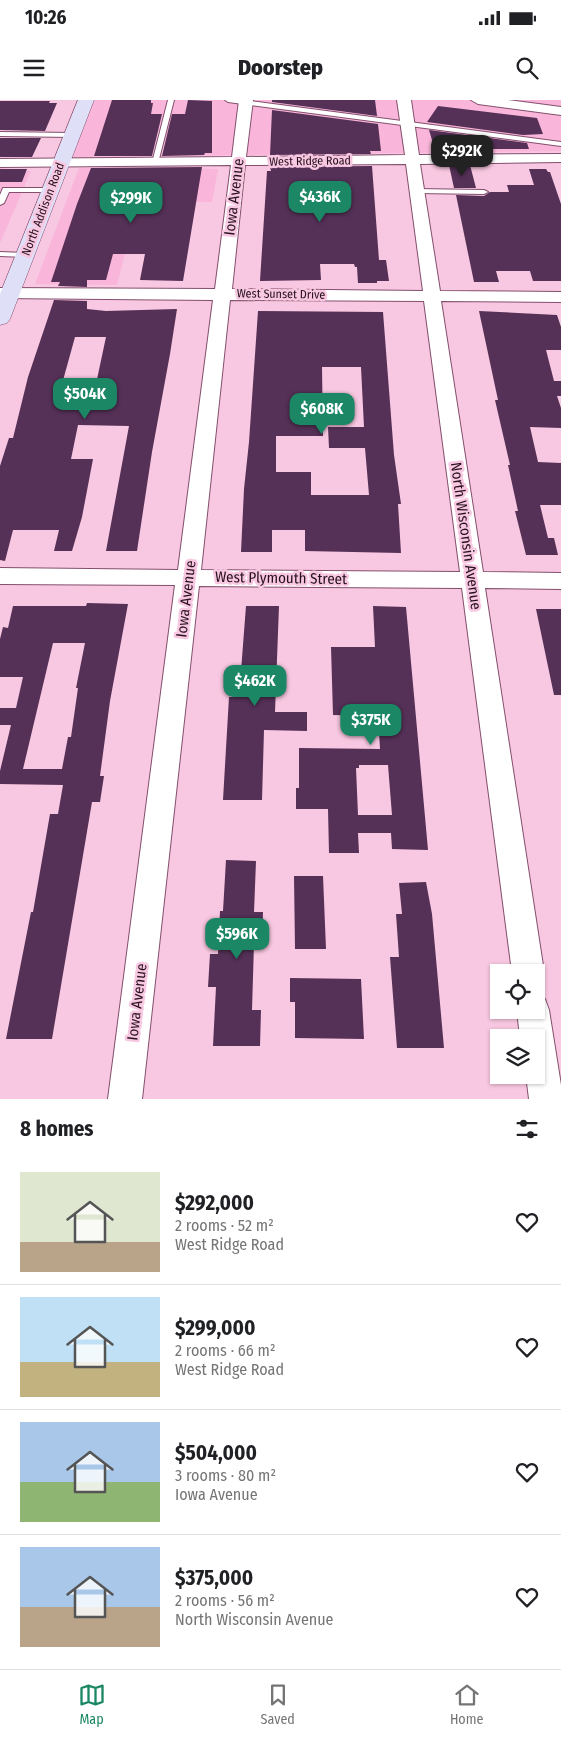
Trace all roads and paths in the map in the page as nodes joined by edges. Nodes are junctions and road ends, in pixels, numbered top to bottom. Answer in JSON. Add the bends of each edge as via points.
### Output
{"nodes":[{"id":1,"x":86,"y":100,"type":"edge"},
{"id":2,"x":171,"y":100,"type":"edge"},
{"id":3,"x":404,"y":100,"type":"edge"},
{"id":4,"x":478,"y":100,"type":"edge"},
{"id":5,"x":240,"y":101,"type":"edge"},
{"id":6,"x":561,"y":111,"type":"edge"},
{"id":7,"x":407,"y":123,"type":"junction"},
{"id":8,"x":0,"y":134,"type":"edge"},
{"id":9,"x":70,"y":138,"type":"junction"},
{"id":10,"x":0,"y":140,"type":"edge"},
{"id":11,"x":561,"y":144,"type":"edge"},
{"id":12,"x":561,"y":158,"type":"edge"},
{"id":13,"x":412,"y":160,"type":"junction"},
{"id":14,"x":239,"y":162,"type":"junction"},
{"id":15,"x":0,"y":163,"type":"edge"},
{"id":16,"x":155,"y":163,"type":"junction"},
{"id":17,"x":60,"y":164,"type":"junction"},
{"id":18,"x":50,"y":190,"type":"junction"},
{"id":19,"x":417,"y":191,"type":"junction"},
{"id":20,"x":484,"y":192,"type":"dead end"},
{"id":21,"x":0,"y":203,"type":"edge"},
{"id":22,"x":0,"y":254,"type":"edge"},
{"id":23,"x":25,"y":255,"type":"junction"},
{"id":24,"x":5,"y":293,"type":"edge"},
{"id":25,"x":223,"y":294,"type":"junction"},
{"id":26,"x":432,"y":296,"type":"junction"},
{"id":27,"x":561,"y":297,"type":"edge"},
{"id":28,"x":0,"y":319,"type":"edge"},
{"id":29,"x":0,"y":576,"type":"edge"},
{"id":30,"x":188,"y":577,"type":"junction"},
{"id":31,"x":472,"y":580,"type":"junction"},
{"id":32,"x":561,"y":581,"type":"edge"},
{"id":33,"x":527,"y":964,"type":"edge"},
{"id":34,"x":534,"y":1019,"type":"edge"},
{"id":35,"x":125,"y":1099,"type":"edge"},
{"id":36,"x":546,"y":1099,"type":"edge"}],
"edges":[{"from":1,"to":9,"type":"street","name":"North Addison Road"},
{"from":2,"to":16,"type":"lane"},
{"from":3,"to":7,"type":"street","name":"North Wisconsin Avenue"},
{"from":4,"to":6,"type":"street"},
{"from":5,"to":7,"type":"lane"},
{"from":5,"to":14,"type":"street","name":"Iowa Avenue"},
{"from":7,"to":11,"type":"lane"},
{"from":7,"to":13,"type":"street","name":"North Wisconsin Avenue"},
{"from":8,"to":9,"type":"lane"},
{"from":9,"to":10,"type":"lane"},
{"from":9,"to":17,"type":"street","name":"North Addison Road"},
{"from":12,"to":13,"type":"street","name":"West Ridge Road"},
{"from":13,"to":14,"type":"street","name":"West Ridge Road"},
{"from":13,"to":19,"type":"street","name":"North Wisconsin Avenue"},
{"from":14,"to":16,"type":"street","name":"West Ridge Road"},
{"from":14,"to":25,"type":"street","name":"Iowa Avenue"},
{"from":15,"to":17,"type":"street","name":"West Ridge Road"},
{"from":16,"to":17,"type":"street","name":"West Ridge Road"},
{"from":17,"to":18,"type":"street","name":"North Addison Road"},
{"from":18,"to":21,"type":"lane","via":[[6,190]]},
{"from":18,"to":23,"type":"street","name":"North Addison Road"},
{"from":19,"to":20,"type":"lane"},
{"from":19,"to":26,"type":"street","name":"North Wisconsin Avenue"},
{"from":22,"to":23,"type":"lane"},
{"from":23,"to":24,"type":"street","name":"North Addison Road"},
{"from":24,"to":25,"type":"street","name":"West Sunset Drive"},
{"from":24,"to":28,"type":"street","name":"North Addison Road"},
{"from":25,"to":26,"type":"street","name":"West Sunset Drive"},
{"from":25,"to":30,"type":"street","name":"Iowa Avenue"},
{"from":26,"to":27,"type":"street","name":"West Sunset Drive"},
{"from":26,"to":31,"type":"street","name":"North Wisconsin Avenue"},
{"from":29,"to":30,"type":"street","name":"West Plymouth Street"},
{"from":30,"to":31,"type":"street","name":"West Plymouth Street"},
{"from":30,"to":35,"type":"street","name":"Iowa Avenue"},
{"from":31,"to":32,"type":"street","name":"West Plymouth Street"},
{"from":31,"to":33,"type":"street","name":"North Wisconsin Avenue"},
{"from":34,"to":36,"type":"street"}]}
